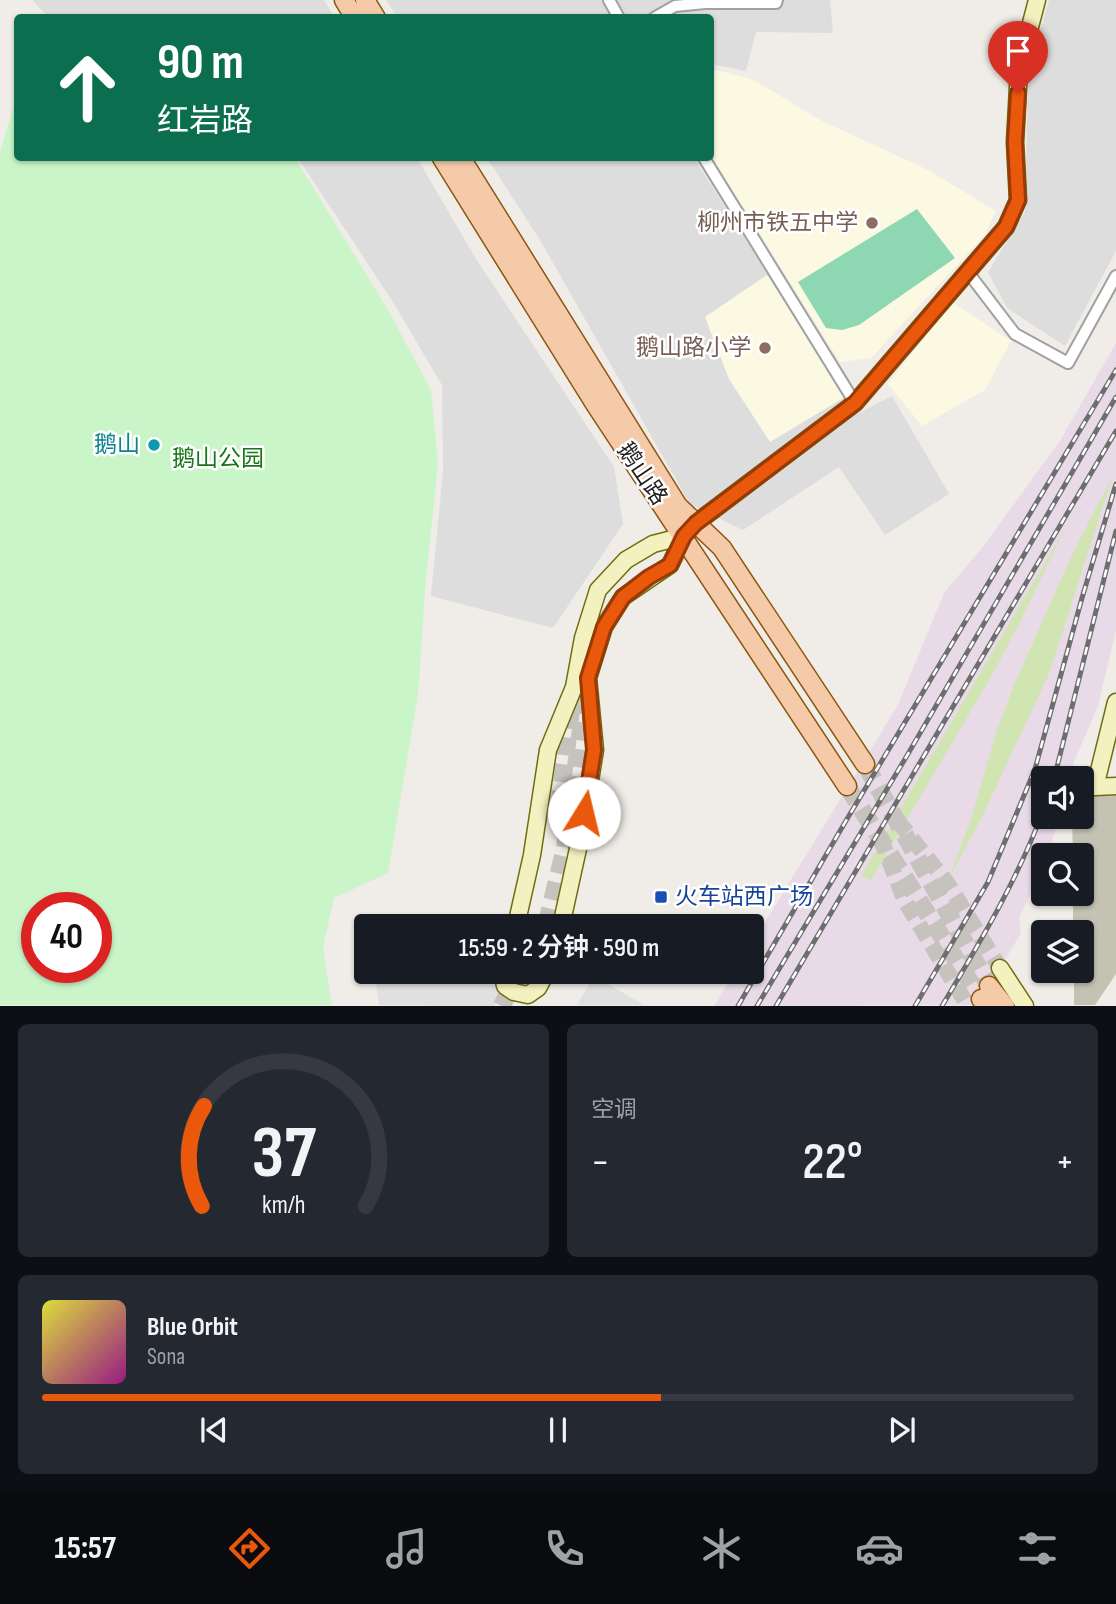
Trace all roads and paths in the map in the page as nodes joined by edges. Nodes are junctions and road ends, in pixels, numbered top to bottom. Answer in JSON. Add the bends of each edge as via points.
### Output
{"nodes":[{"id":1,"x":777,"y":0,"type":"edge"},
{"id":2,"x":1037,"y":0,"type":"edge"},
{"id":3,"x":661,"y":14,"type":"edge"},
{"id":4,"x":444,"y":161,"type":"edge"},
{"id":5,"x":463,"y":161,"type":"edge"},
{"id":6,"x":706,"y":161,"type":"edge"},
{"id":7,"x":967,"y":271,"type":"junction"},
{"id":8,"x":1116,"y":276,"type":"edge"},
{"id":9,"x":855,"y":403,"type":"junction"},
{"id":10,"x":690,"y":530,"type":"junction"},
{"id":11,"x":1116,"y":702,"type":"edge"},
{"id":12,"x":865,"y":764,"type":"tunnel mouth"},
{"id":13,"x":847,"y":786,"type":"tunnel mouth"},
{"id":14,"x":1116,"y":786,"type":"edge"},
{"id":15,"x":519,"y":914,"type":"edge"},
{"id":16,"x":564,"y":914,"type":"edge"},
{"id":17,"x":1000,"y":968,"type":"tunnel mouth"},
{"id":18,"x":505,"y":984,"type":"edge"},
{"id":19,"x":540,"y":984,"type":"edge"},
{"id":20,"x":986,"y":997,"type":"tunnel mouth"},
{"id":21,"x":1005,"y":1006,"type":"edge"},
{"id":22,"x":1025,"y":1006,"type":"edge"}],
"edges":[{"from":1,"to":3,"type":"street","via":[[675,6]]},
{"from":2,"to":7,"type":"street","via":[[1019,69],[1018,200],[1006,227]]},
{"from":4,"to":10,"type":"main road","name":"鹅山路","via":[[595,404]]},
{"from":5,"to":10,"type":"main road","name":"鹅山路"},
{"from":6,"to":9,"type":"street"},
{"from":7,"to":8,"type":"street","via":[[1015,334],[1068,363]]},
{"from":7,"to":9,"type":"street"},
{"from":9,"to":10,"type":"street"},
{"from":10,"to":12,"type":"main road","name":"鹅山路","via":[[722,548]]},
{"from":10,"to":13,"type":"main road","name":"鹅山路"},
{"from":10,"to":15,"type":"street","via":[[626,560],[598,590],[574,687],[548,750],[533,855]]},
{"from":10,"to":16,"type":"street","via":[[670,565],[623,597],[604,627],[588,678],[594,750]]},
{"from":11,"to":14,"type":"street","via":[[1095,787]]},
{"from":17,"to":22,"type":"street"},
{"from":18,"to":19,"type":"street","via":[[528,995]]},
{"from":20,"to":21,"type":"main road"}]}
